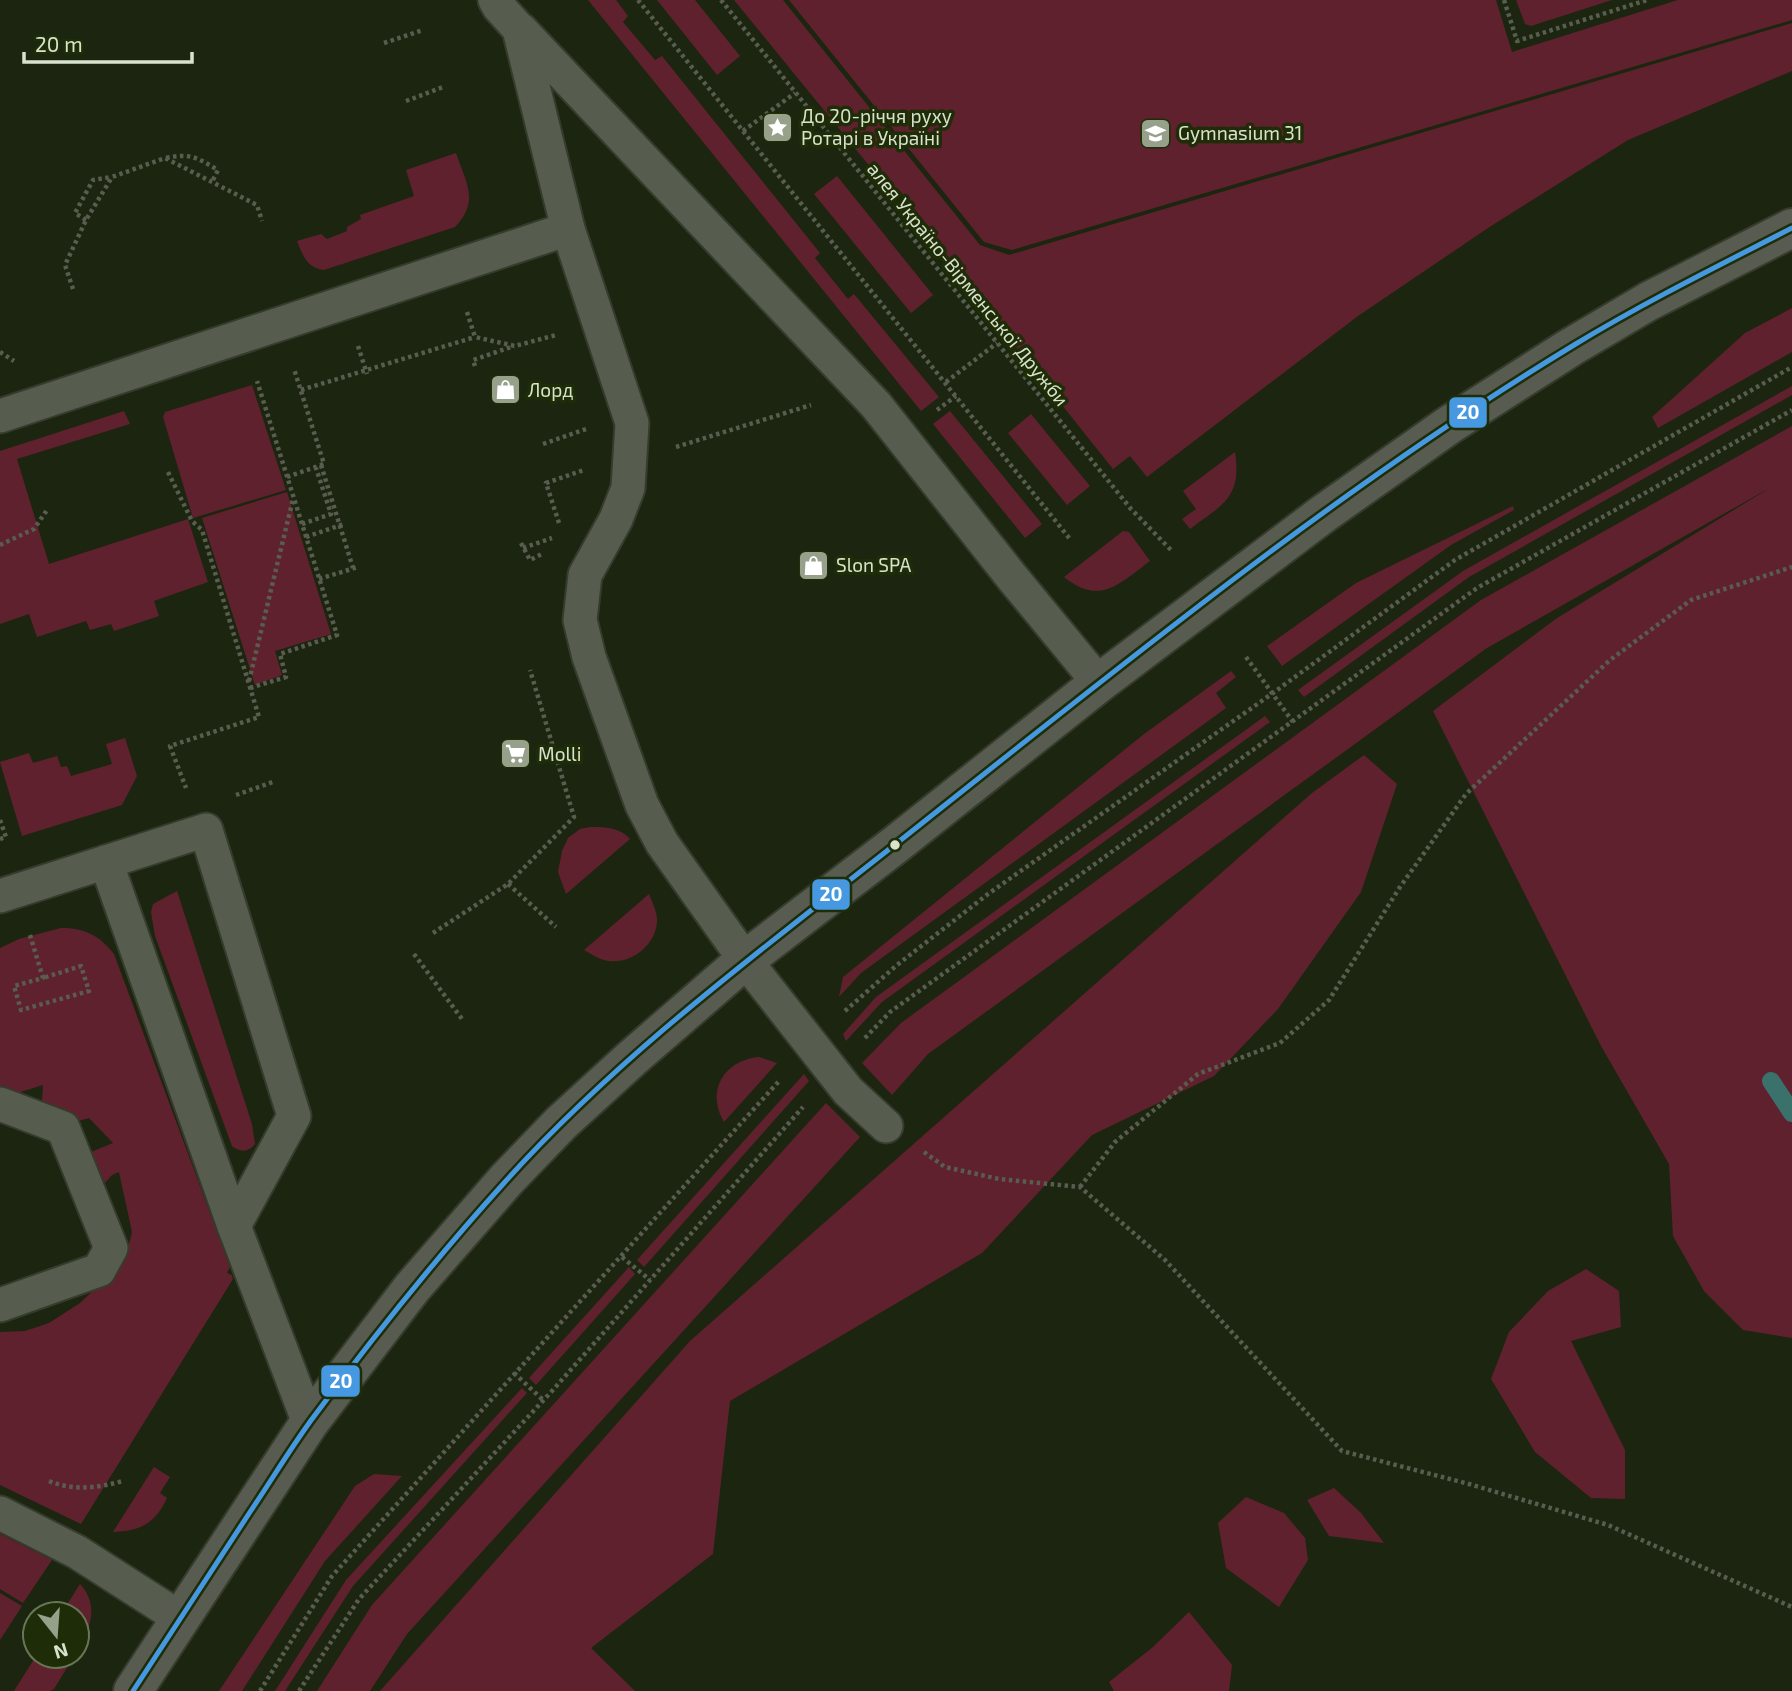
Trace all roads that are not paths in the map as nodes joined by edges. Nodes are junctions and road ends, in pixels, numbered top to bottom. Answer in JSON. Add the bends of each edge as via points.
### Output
{"nodes":[{"id":1,"x":495,"y":0,"type":"edge"},
{"id":2,"x":519,"y":29,"type":"junction"},
{"id":3,"x":1792,"y":228,"type":"edge"},
{"id":4,"x":568,"y":229,"type":"junction"},
{"id":5,"x":0,"y":416,"type":"edge"},
{"id":6,"x":1099,"y":683,"type":"junction"},
{"id":7,"x":106,"y":862,"type":"junction"},
{"id":8,"x":8,"y":894,"type":"edge"},
{"id":9,"x":745,"y":960,"type":"junction"},
{"id":10,"x":0,"y":1104,"type":"edge"},
{"id":11,"x":886,"y":1126,"type":"road end"},
{"id":12,"x":234,"y":1226,"type":"junction"},
{"id":13,"x":0,"y":1305,"type":"edge"},
{"id":14,"x":309,"y":1423,"type":"junction"},
{"id":15,"x":0,"y":1513,"type":"edge"},
{"id":16,"x":180,"y":1618,"type":"junction"},
{"id":17,"x":133,"y":1691,"type":"edge"}],
"edges":[{"from":1,"to":2,"type":"lane"},
{"from":2,"to":4,"type":"lane"},
{"from":2,"to":6,"type":"lane","via":[[876,405]]},
{"from":3,"to":6,"type":"main road","via":[[1649,301],[1448,425]]},
{"from":4,"to":5,"type":"lane"},
{"from":4,"to":9,"type":"lane","via":[[632,423],[628,488],[585,575],[580,620],[642,805],[662,843]]},
{"from":6,"to":9,"type":"main road"},
{"from":7,"to":8,"type":"lane"},
{"from":7,"to":12,"type":"lane"},
{"from":7,"to":12,"type":"lane","via":[[206,830],[294,1115]]},
{"from":9,"to":11,"type":"lane","via":[[848,1091]]},
{"from":9,"to":14,"type":"main road","via":[[561,1123],[507,1179],[412,1288]]},
{"from":10,"to":13,"type":"lane","via":[[63,1128],[111,1248],[99,1270]]},
{"from":12,"to":14,"type":"lane"},
{"from":14,"to":16,"type":"main road"},
{"from":15,"to":16,"type":"lane","via":[[77,1552]]},
{"from":16,"to":17,"type":"main road"}]}
